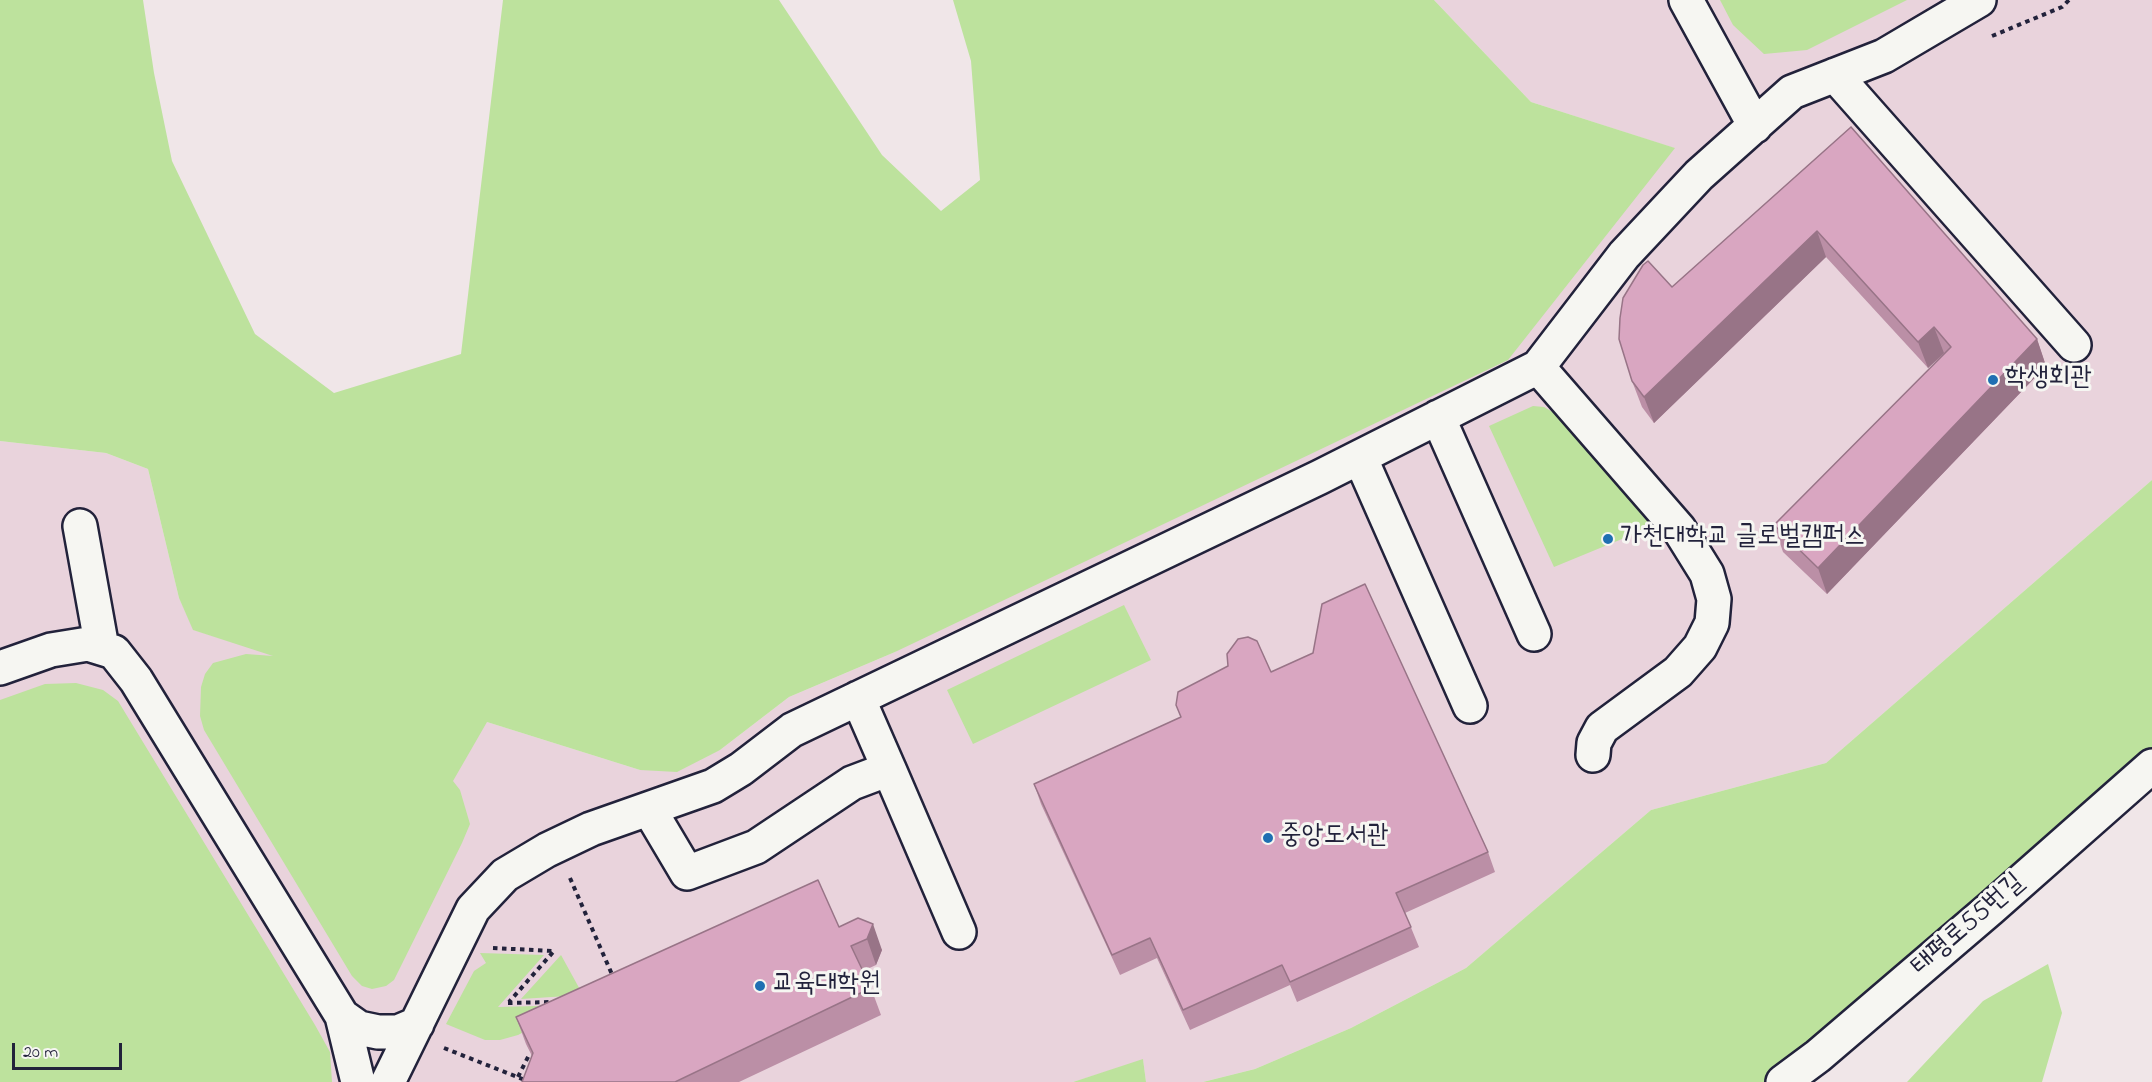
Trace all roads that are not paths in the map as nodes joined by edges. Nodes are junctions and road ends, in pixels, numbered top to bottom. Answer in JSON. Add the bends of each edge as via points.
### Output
{"nodes":[{"id":1,"x":1686,"y":0,"type":"edge"},
{"id":2,"x":1979,"y":0,"type":"edge"},
{"id":3,"x":1835,"y":75,"type":"junction"},
{"id":4,"x":1755,"y":126,"type":"junction"},
{"id":5,"x":2074,"y":345,"type":"dead end"},
{"id":6,"x":1538,"y":367,"type":"junction"},
{"id":7,"x":1438,"y":417,"type":"junction"},
{"id":8,"x":1360,"y":456,"type":"junction"},
{"id":9,"x":80,"y":526,"type":"dead end"},
{"id":10,"x":1534,"y":634,"type":"dead end"},
{"id":11,"x":102,"y":648,"type":"junction"},
{"id":12,"x":0,"y":668,"type":"edge"},
{"id":13,"x":858,"y":698,"type":"junction"},
{"id":14,"x":1470,"y":706,"type":"dead end"},
{"id":15,"x":1593,"y":755,"type":"dead end"},
{"id":16,"x":2152,"y":766,"type":"edge"},
{"id":17,"x":889,"y":769,"type":"junction"},
{"id":18,"x":650,"y":809,"type":"junction"},
{"id":19,"x":959,"y":932,"type":"dead end"},
{"id":20,"x":342,"y":1016,"type":"junction"},
{"id":21,"x":417,"y":1024,"type":"junction"},
{"id":22,"x":358,"y":1082,"type":"edge"},
{"id":23,"x":388,"y":1082,"type":"edge"},
{"id":24,"x":1783,"y":1082,"type":"edge"}],
"edges":[{"from":1,"to":4,"type":"lane"},
{"from":2,"to":3,"type":"lane","via":[[1884,56]]},
{"from":3,"to":4,"type":"lane","via":[[1792,92]]},
{"from":3,"to":5,"type":"lane"},
{"from":4,"to":6,"type":"lane","via":[[1699,175],[1624,255]]},
{"from":6,"to":7,"type":"lane"},
{"from":6,"to":15,"type":"lane","via":[[1679,529],[1707,574],[1714,599],[1712,623],[1700,647],[1678,672],[1602,728],[1594,742]]},
{"from":7,"to":8,"type":"lane"},
{"from":7,"to":10,"type":"lane"},
{"from":8,"to":13,"type":"lane"},
{"from":8,"to":14,"type":"lane"},
{"from":9,"to":11,"type":"lane"},
{"from":11,"to":12,"type":"lane","via":[[88,644],[51,650]]},
{"from":11,"to":20,"type":"lane","via":[[114,652],[136,680]]},
{"from":13,"to":17,"type":"lane"},
{"from":13,"to":18,"type":"lane","via":[[792,730],[713,786]]},
{"from":16,"to":24,"type":"lane","name":"태평로55번길","via":[[1818,1056]]},
{"from":17,"to":18,"type":"lane","via":[[852,783],[756,847],[687,873]]},
{"from":17,"to":19,"type":"lane"},
{"from":18,"to":21,"type":"lane","via":[[591,829],[506,875],[473,909]]},
{"from":20,"to":21,"type":"lane","via":[[359,1028],[378,1032],[398,1032]]},
{"from":20,"to":22,"type":"lane"},
{"from":21,"to":23,"type":"lane"}]}
